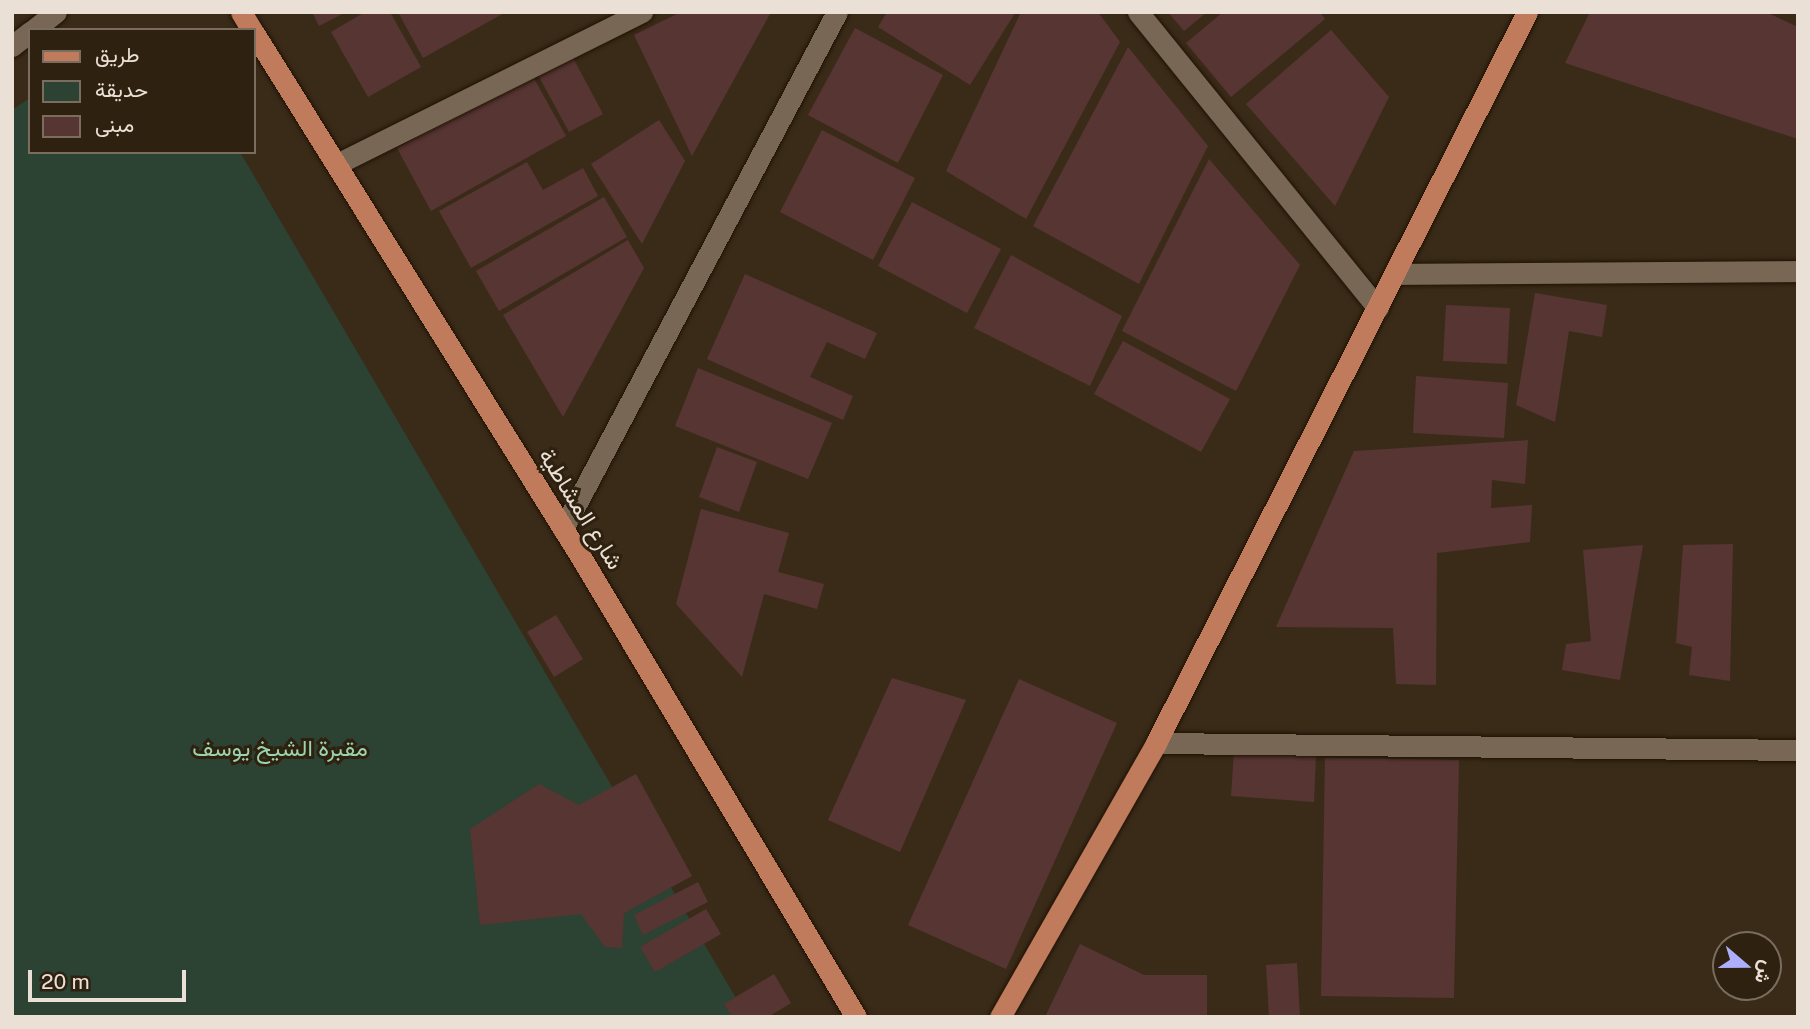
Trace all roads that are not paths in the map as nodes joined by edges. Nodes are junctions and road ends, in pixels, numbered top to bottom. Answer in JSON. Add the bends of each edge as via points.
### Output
{"nodes":[{"id":1,"x":56,"y":12,"type":"edge"},
{"id":2,"x":240,"y":12,"type":"edge"},
{"id":3,"x":642,"y":12,"type":"edge"},
{"id":4,"x":837,"y":12,"type":"edge"},
{"id":5,"x":1138,"y":12,"type":"edge"},
{"id":6,"x":1527,"y":12,"type":"edge"},
{"id":7,"x":36,"y":28,"type":"edge"},
{"id":8,"x":250,"y":28,"type":"edge"},
{"id":9,"x":28,"y":34,"type":"edge"},
{"id":10,"x":256,"y":37,"type":"edge"},
{"id":11,"x":12,"y":46,"type":"edge"},
{"id":12,"x":337,"y":164,"type":"junction"},
{"id":13,"x":1798,"y":271,"type":"edge"},
{"id":14,"x":1395,"y":274,"type":"junction"},
{"id":15,"x":1378,"y":307,"type":"junction"},
{"id":16,"x":563,"y":529,"type":"junction"},
{"id":17,"x":1156,"y":743,"type":"junction"},
{"id":18,"x":1798,"y":750,"type":"edge"},
{"id":19,"x":856,"y":1017,"type":"edge"},
{"id":20,"x":1000,"y":1017,"type":"edge"}],
"edges":[{"from":1,"to":7,"type":"street"},
{"from":2,"to":8,"type":"main road","name":"شارع المشاطية"},
{"from":3,"to":12,"type":"street"},
{"from":4,"to":16,"type":"street"},
{"from":5,"to":15,"type":"street"},
{"from":6,"to":14,"type":"main road"},
{"from":9,"to":11,"type":"street"},
{"from":10,"to":12,"type":"main road","name":"شارع المشاطية"},
{"from":12,"to":16,"type":"main road","name":"شارع المشاطية"},
{"from":13,"to":14,"type":"street"},
{"from":14,"to":15,"type":"main road"},
{"from":15,"to":17,"type":"main road"},
{"from":16,"to":19,"type":"main road","name":"شارع المشاطية"},
{"from":17,"to":18,"type":"street"},
{"from":17,"to":20,"type":"main road"}]}
